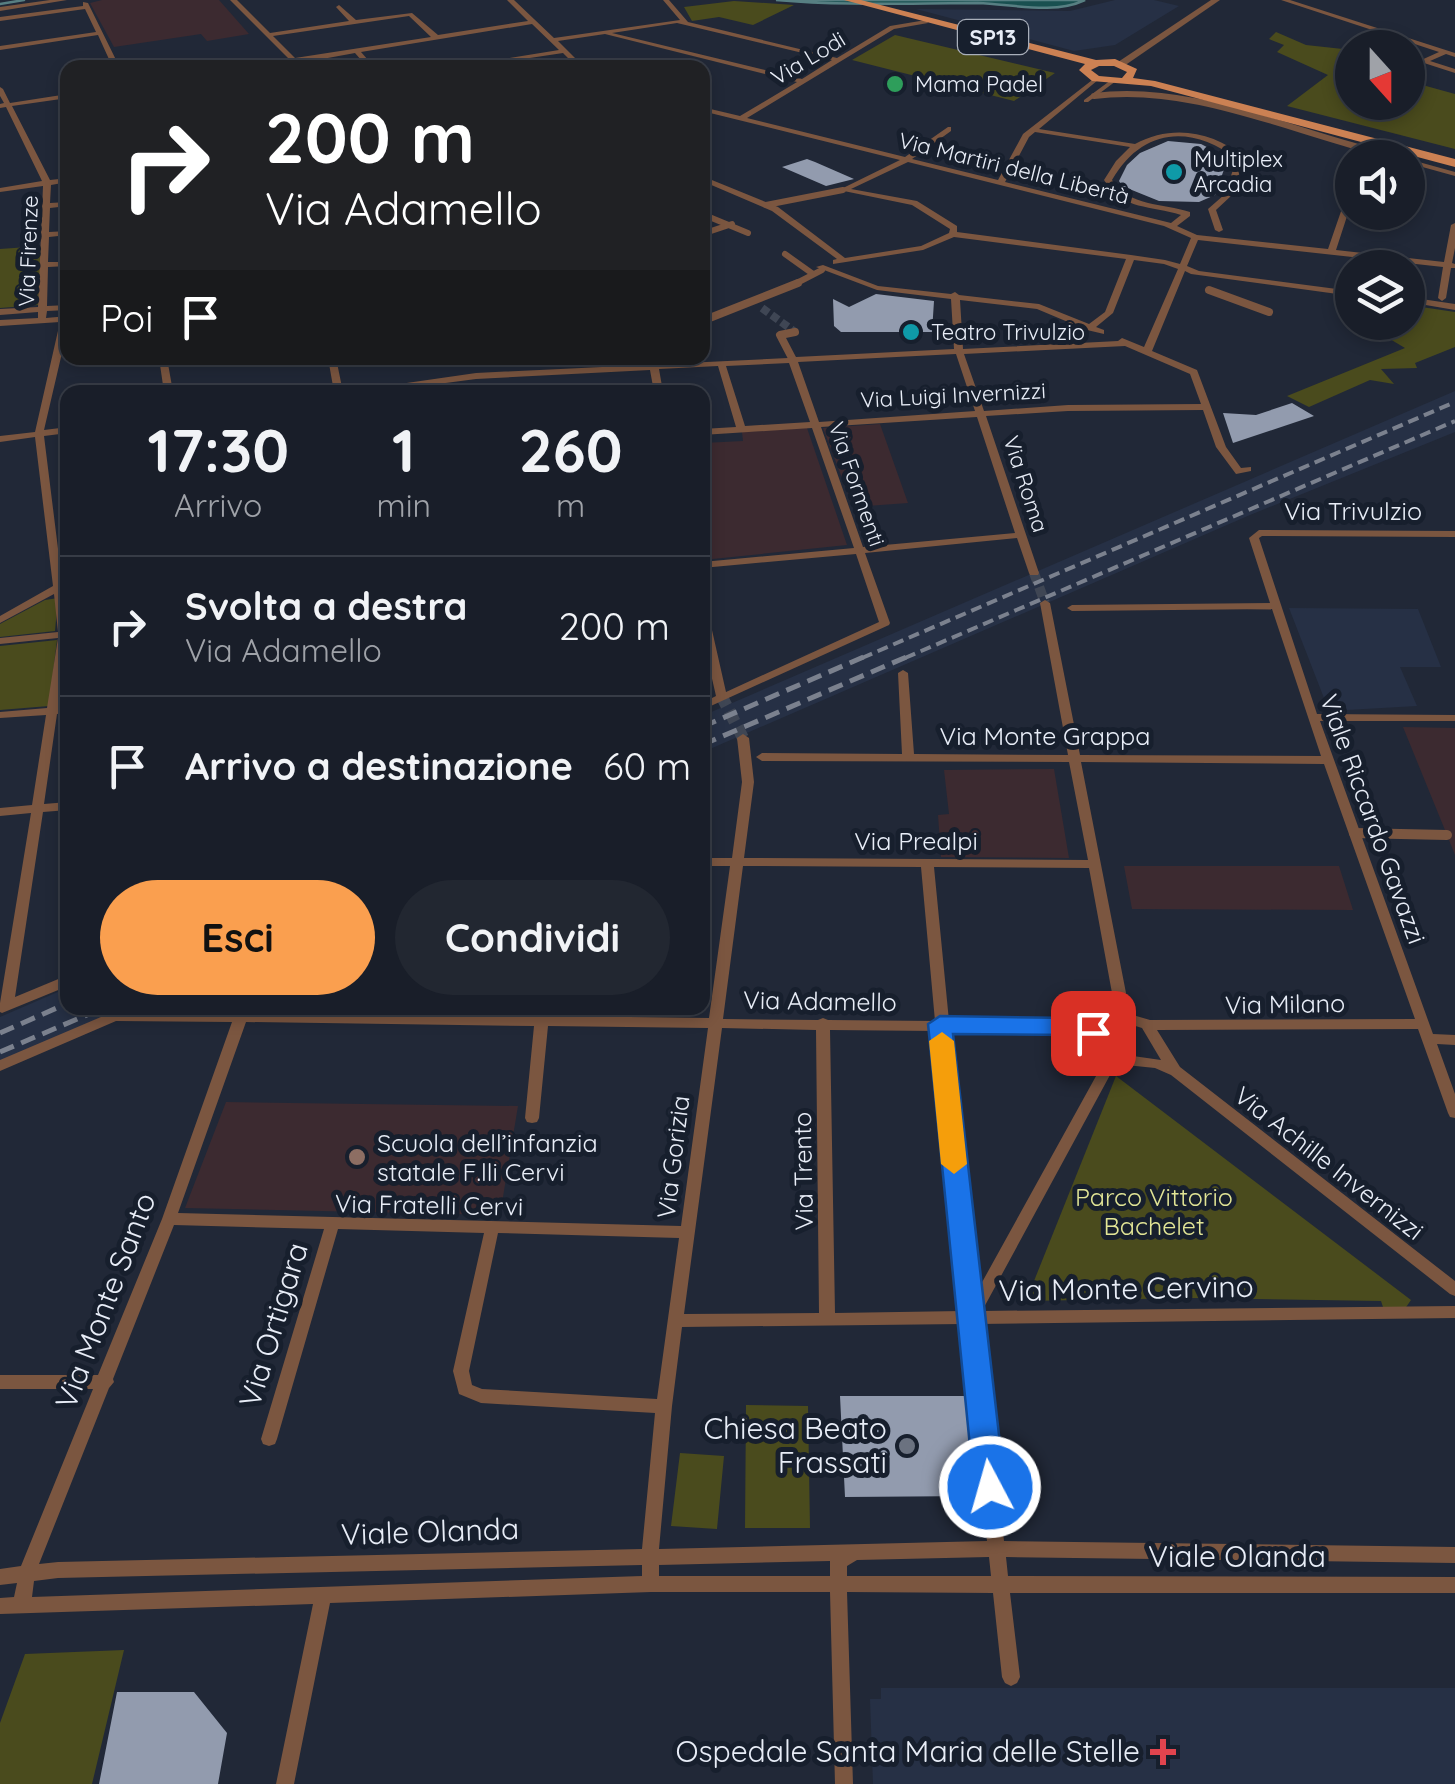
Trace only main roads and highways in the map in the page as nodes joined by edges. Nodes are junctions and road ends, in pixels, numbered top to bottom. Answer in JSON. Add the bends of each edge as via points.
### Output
{"nodes":[{"id":1,"x":850,"y":0,"type":"edge"},
{"id":2,"x":890,"y":11,"type":"junction"},
{"id":3,"x":1102,"y":64,"type":"junction"},
{"id":4,"x":1130,"y":75,"type":"junction"},
{"id":5,"x":1454,"y":168,"type":"edge"}],
"edges":[{"from":1,"to":2,"type":"main road","number":"SP13"},
{"from":2,"to":3,"type":"main road","number":"SP13"},
{"from":2,"to":3,"type":"main road","number":"SP13"},
{"from":3,"to":4,"type":"main road","number":"SP13"},
{"from":3,"to":4,"type":"main road","number":"SP13","via":[[1085,73],[1094,89]]},
{"from":4,"to":5,"type":"main road","number":"SP13"}]}
